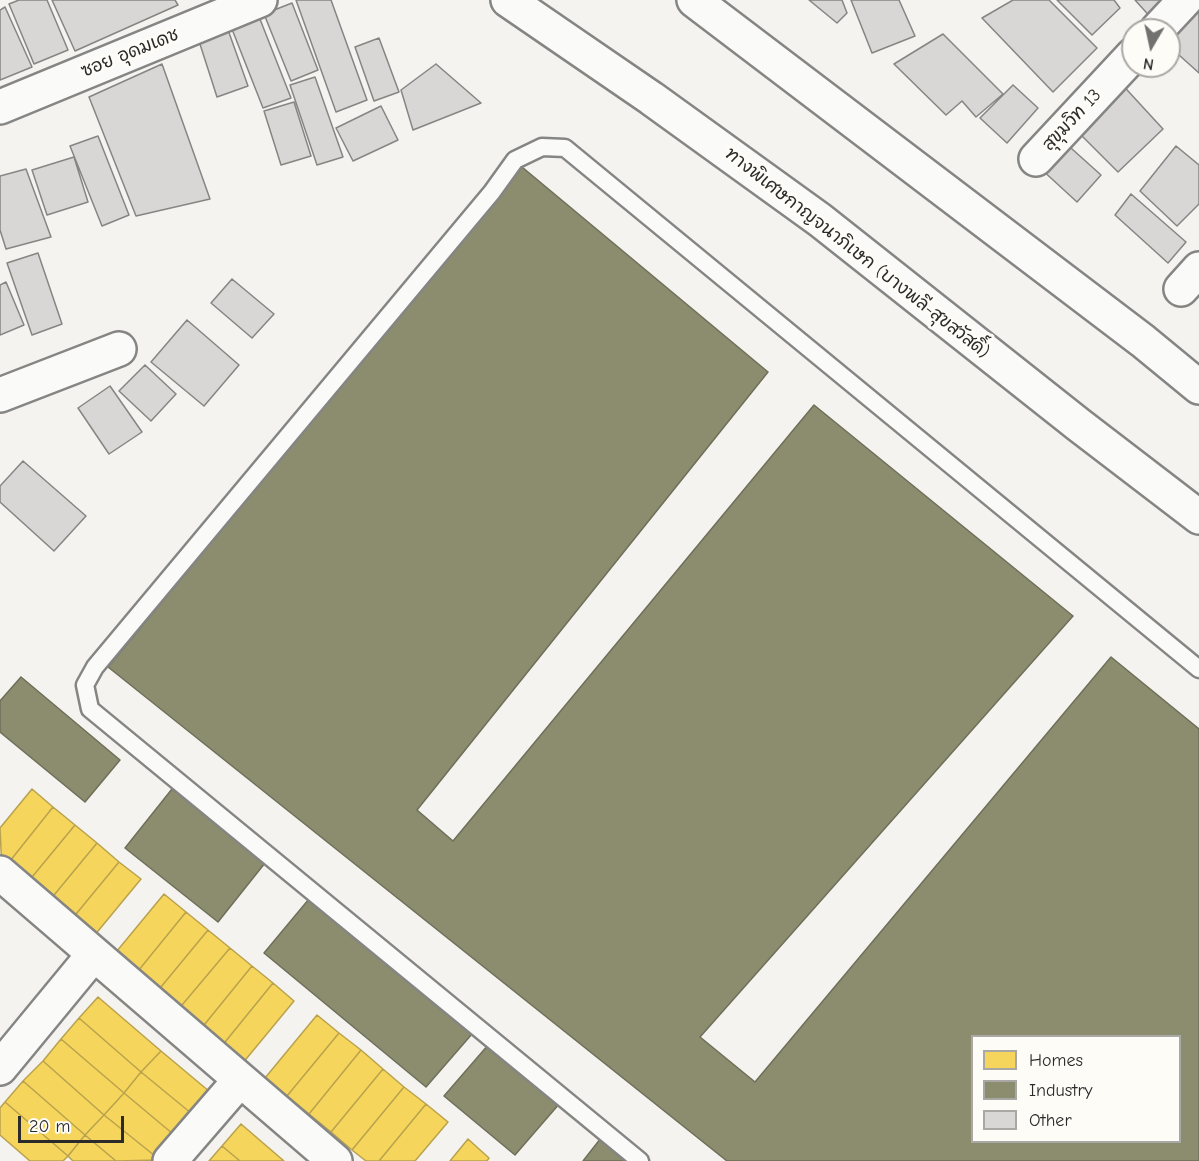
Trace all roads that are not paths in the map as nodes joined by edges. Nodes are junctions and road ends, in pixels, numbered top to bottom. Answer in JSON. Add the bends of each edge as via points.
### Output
{"nodes":[{"id":1,"x":260,"y":0,"type":"edge"},
{"id":2,"x":508,"y":0,"type":"edge"},
{"id":3,"x":694,"y":0,"type":"edge"},
{"id":4,"x":1185,"y":0,"type":"edge"},
{"id":5,"x":205,"y":10,"type":"edge"},
{"id":6,"x":1168,"y":18,"type":"edge"},
{"id":7,"x":1121,"y":68,"type":"edge"},
{"id":8,"x":0,"y":106,"type":"edge"},
{"id":9,"x":1035,"y":159,"type":"dead end"},
{"id":10,"x":118,"y":349,"type":"dead end"},
{"id":11,"x":1199,"y":387,"type":"edge"},
{"id":12,"x":0,"y":395,"type":"edge"},
{"id":13,"x":1199,"y":517,"type":"edge"},
{"id":14,"x":1199,"y":669,"type":"edge"},
{"id":15,"x":0,"y":873,"type":"edge"},
{"id":16,"x":94,"y":954,"type":"junction"},
{"id":17,"x":6,"y":1048,"type":"edge"},
{"id":18,"x":240,"y":1080,"type":"junction"},
{"id":19,"x":170,"y":1161,"type":"edge"},
{"id":20,"x":335,"y":1161,"type":"edge"},
{"id":21,"x":640,"y":1161,"type":"edge"}],
"edges":[{"from":1,"to":5,"type":"main road","name":"ซอย อุดมเดช"},
{"from":2,"to":13,"type":"main road","name":"ทางพิเศษกาญจนาภิเษก (บางพลี-สุขสวัสดิ์)","via":[[820,220]]},
{"from":3,"to":11,"type":"main road","via":[[1125,326]]},
{"from":4,"to":6,"type":"main road"},
{"from":5,"to":8,"type":"main road","name":"ซอย อุดมเดช"},
{"from":7,"to":9,"type":"main road","name":"สุขุมวิท 13"},
{"from":10,"to":12,"type":"main road"},
{"from":14,"to":21,"type":"lane","via":[[565,148],[542,147],[515,160],[95,667],[85,685],[90,709]]},
{"from":15,"to":16,"type":"main road"},
{"from":16,"to":17,"type":"main road"},
{"from":16,"to":18,"type":"main road"},
{"from":18,"to":19,"type":"main road"},
{"from":18,"to":20,"type":"main road"}]}
